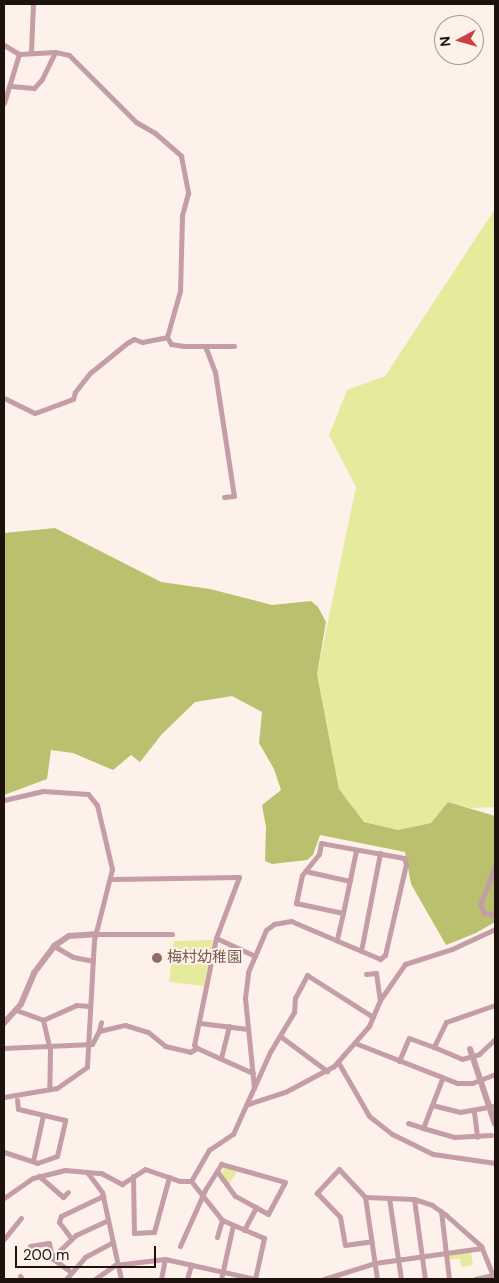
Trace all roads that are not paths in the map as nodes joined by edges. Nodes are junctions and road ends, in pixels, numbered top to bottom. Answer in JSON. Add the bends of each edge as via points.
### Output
{"nodes":[{"id":1,"x":33,"y":4,"type":"edge"},
{"id":2,"x":4,"y":45,"type":"edge"},
{"id":3,"x":31,"y":51,"type":"junction"},
{"id":4,"x":55,"y":52,"type":"junction"},
{"id":5,"x":19,"y":54,"type":"junction"},
{"id":6,"x":10,"y":86,"type":"junction"},
{"id":7,"x":4,"y":103,"type":"edge"},
{"id":8,"x":167,"y":337,"type":"junction"},
{"id":9,"x":205,"y":346,"type":"junction"},
{"id":10,"x":234,"y":346,"type":"dead end"},
{"id":11,"x":4,"y":398,"type":"edge"},
{"id":12,"x":224,"y":497,"type":"dead end"},
{"id":13,"x":4,"y":800,"type":"edge"},
{"id":14,"x":356,"y":851,"type":"junction"},
{"id":15,"x":380,"y":854,"type":"junction"},
{"id":16,"x":495,"y":866,"type":"edge"},
{"id":17,"x":305,"y":871,"type":"junction"},
{"id":18,"x":112,"y":879,"type":"junction"},
{"id":19,"x":350,"y":882,"type":"junction"},
{"id":20,"x":343,"y":913,"type":"junction"},
{"id":21,"x":495,"y":915,"type":"edge"},
{"id":22,"x":495,"y":929,"type":"edge"},
{"id":23,"x":95,"y":934,"type":"junction"},
{"id":24,"x":172,"y":934,"type":"dead end"},
{"id":25,"x":216,"y":938,"type":"junction"},
{"id":26,"x":338,"y":940,"type":"junction"},
{"id":27,"x":54,"y":946,"type":"junction"},
{"id":28,"x":361,"y":951,"type":"junction"},
{"id":29,"x":255,"y":956,"type":"junction"},
{"id":30,"x":92,"y":961,"type":"junction"},
{"id":31,"x":366,"y":974,"type":"dead end"},
{"id":32,"x":380,"y":1000,"type":"junction"},
{"id":33,"x":495,"y":1005,"type":"edge"},
{"id":34,"x":89,"y":1006,"type":"junction"},
{"id":35,"x":16,"y":1010,"type":"junction"},
{"id":36,"x":373,"y":1017,"type":"junction"},
{"id":37,"x":44,"y":1020,"type":"junction"},
{"id":38,"x":4,"y":1022,"type":"edge"},
{"id":39,"x":101,"y":1022,"type":"dead end"},
{"id":40,"x":200,"y":1023,"type":"junction"},
{"id":41,"x":229,"y":1026,"type":"junction"},
{"id":42,"x":248,"y":1029,"type":"junction"},
{"id":43,"x":99,"y":1030,"type":"junction"},
{"id":44,"x":280,"y":1036,"type":"junction"},
{"id":45,"x":495,"y":1039,"type":"edge"},
{"id":46,"x":355,"y":1044,"type":"junction"},
{"id":47,"x":86,"y":1045,"type":"junction"},
{"id":48,"x":47,"y":1047,"type":"junction"},
{"id":49,"x":434,"y":1047,"type":"junction"},
{"id":50,"x":4,"y":1048,"type":"edge"},
{"id":51,"x":196,"y":1048,"type":"junction"},
{"id":52,"x":470,"y":1049,"type":"dead end"},
{"id":53,"x":474,"y":1057,"type":"junction"},
{"id":54,"x":221,"y":1058,"type":"junction"},
{"id":55,"x":398,"y":1061,"type":"junction"},
{"id":56,"x":338,"y":1062,"type":"junction"},
{"id":57,"x":327,"y":1071,"type":"junction"},
{"id":58,"x":253,"y":1073,"type":"junction"},
{"id":59,"x":495,"y":1074,"type":"edge"},
{"id":60,"x":442,"y":1078,"type":"junction"},
{"id":61,"x":482,"y":1081,"type":"junction"},
{"id":62,"x":254,"y":1088,"type":"junction"},
{"id":63,"x":49,"y":1089,"type":"junction"},
{"id":64,"x":4,"y":1097,"type":"edge"},
{"id":65,"x":17,"y":1100,"type":"dead end"},
{"id":66,"x":248,"y":1104,"type":"junction"},
{"id":67,"x":432,"y":1105,"type":"junction"},
{"id":68,"x":493,"y":1107,"type":"edge"},
{"id":69,"x":474,"y":1112,"type":"junction"},
{"id":70,"x":43,"y":1115,"type":"junction"},
{"id":71,"x":408,"y":1123,"type":"dead end"},
{"id":72,"x":495,"y":1124,"type":"edge"},
{"id":73,"x":422,"y":1128,"type":"junction"},
{"id":74,"x":491,"y":1135,"type":"dead end"},
{"id":75,"x":477,"y":1137,"type":"junction"},
{"id":76,"x":4,"y":1152,"type":"edge"},
{"id":77,"x":33,"y":1161,"type":"junction"},
{"id":78,"x":495,"y":1163,"type":"edge"},
{"id":79,"x":82,"y":1170,"type":"junction"},
{"id":80,"x":218,"y":1173,"type":"junction"},
{"id":81,"x":134,"y":1175,"type":"junction"},
{"id":82,"x":39,"y":1176,"type":"junction"},
{"id":83,"x":169,"y":1177,"type":"junction"},
{"id":84,"x":191,"y":1181,"type":"junction"},
{"id":85,"x":4,"y":1191,"type":"edge"},
{"id":86,"x":68,"y":1192,"type":"dead end"},
{"id":87,"x":103,"y":1196,"type":"junction"},
{"id":88,"x":203,"y":1196,"type":"junction"},
{"id":89,"x":6,"y":1197,"type":"edge"},
{"id":90,"x":365,"y":1197,"type":"junction"},
{"id":91,"x":389,"y":1198,"type":"junction"},
{"id":92,"x":414,"y":1199,"type":"junction"},
{"id":93,"x":256,"y":1207,"type":"junction"},
{"id":94,"x":441,"y":1211,"type":"junction"},
{"id":95,"x":21,"y":1218,"type":"dead end"},
{"id":96,"x":108,"y":1220,"type":"junction"},
{"id":97,"x":222,"y":1220,"type":"junction"},
{"id":98,"x":233,"y":1225,"type":"junction"},
{"id":99,"x":244,"y":1230,"type":"junction"},
{"id":100,"x":217,"y":1237,"type":"dead end"},
{"id":101,"x":72,"y":1238,"type":"junction"},
{"id":102,"x":4,"y":1239,"type":"edge"},
{"id":103,"x":372,"y":1242,"type":"junction"},
{"id":104,"x":111,"y":1243,"type":"junction"},
{"id":105,"x":30,"y":1246,"type":"dead end"},
{"id":106,"x":180,"y":1246,"type":"dead end"},
{"id":107,"x":482,"y":1248,"type":"junction"},
{"id":108,"x":445,"y":1254,"type":"junction"},
{"id":109,"x":422,"y":1257,"type":"junction"},
{"id":110,"x":52,"y":1258,"type":"junction"},
{"id":111,"x":165,"y":1259,"type":"junction"},
{"id":112,"x":398,"y":1260,"type":"junction"},
{"id":113,"x":375,"y":1264,"type":"junction"},
{"id":114,"x":115,"y":1265,"type":"junction"},
{"id":115,"x":191,"y":1265,"type":"junction"},
{"id":116,"x":70,"y":1272,"type":"junction"},
{"id":117,"x":223,"y":1272,"type":"junction"},
{"id":118,"x":333,"y":1278,"type":"edge"},
{"id":119,"x":66,"y":1279,"type":"edge"},
{"id":120,"x":95,"y":1279,"type":"edge"},
{"id":121,"x":121,"y":1279,"type":"edge"},
{"id":122,"x":161,"y":1279,"type":"edge"},
{"id":123,"x":188,"y":1279,"type":"edge"},
{"id":124,"x":221,"y":1279,"type":"edge"},
{"id":125,"x":255,"y":1279,"type":"edge"},
{"id":126,"x":324,"y":1279,"type":"edge"},
{"id":127,"x":377,"y":1279,"type":"edge"},
{"id":128,"x":401,"y":1279,"type":"edge"},
{"id":129,"x":425,"y":1279,"type":"edge"},
{"id":130,"x":449,"y":1279,"type":"edge"},
{"id":131,"x":475,"y":1279,"type":"edge"}],
"edges":[{"from":1,"to":3,"type":"street"},
{"from":2,"to":5,"type":"street"},
{"from":3,"to":4,"type":"street"},
{"from":3,"to":5,"type":"street"},
{"from":4,"to":6,"type":"street","via":[[34,88]]},
{"from":4,"to":8,"type":"street","via":[[69,55],[136,122],[176,150],[185,165],[188,193],[182,216],[180,292]]},
{"from":5,"to":6,"type":"street"},
{"from":6,"to":7,"type":"street"},
{"from":8,"to":9,"type":"street","via":[[172,344]]},
{"from":8,"to":11,"type":"street","via":[[142,342],[134,339],[127,343],[90,373],[73,399],[35,413]]},
{"from":9,"to":10,"type":"street"},
{"from":9,"to":12,"type":"street","via":[[215,372],[234,496]]},
{"from":13,"to":18,"type":"street","via":[[43,791],[88,794],[97,805]]},
{"from":14,"to":15,"type":"street"},
{"from":14,"to":17,"type":"street","via":[[321,843],[319,854]]},
{"from":14,"to":19,"type":"street"},
{"from":15,"to":28,"type":"street"},
{"from":15,"to":28,"type":"street","via":[[404,858],[406,864],[385,954],[380,959]]},
{"from":16,"to":21,"type":"street","via":[[480,905],[484,913]]},
{"from":17,"to":19,"type":"street"},
{"from":17,"to":20,"type":"street","via":[[296,903]]},
{"from":18,"to":23,"type":"street"},
{"from":18,"to":25,"type":"street","via":[[239,877]]},
{"from":19,"to":20,"type":"street"},
{"from":20,"to":26,"type":"street"},
{"from":22,"to":32,"type":"street","via":[[452,949],[404,964]]},
{"from":23,"to":24,"type":"street"},
{"from":23,"to":27,"type":"street","via":[[69,936]]},
{"from":23,"to":30,"type":"street"},
{"from":25,"to":29,"type":"street"},
{"from":25,"to":40,"type":"street"},
{"from":26,"to":28,"type":"street"},
{"from":26,"to":29,"type":"street","via":[[291,921],[283,922],[266,930]]},
{"from":27,"to":30,"type":"street","via":[[73,957]]},
{"from":27,"to":35,"type":"street","via":[[39,965]]},
{"from":29,"to":42,"type":"street","via":[[246,985]]},
{"from":30,"to":34,"type":"street"},
{"from":31,"to":32,"type":"street","via":[[376,973]]},
{"from":32,"to":36,"type":"street"},
{"from":33,"to":49,"type":"street","via":[[446,1022]]},
{"from":34,"to":37,"type":"street","via":[[76,1005]]},
{"from":34,"to":47,"type":"street"},
{"from":35,"to":37,"type":"street"},
{"from":35,"to":38,"type":"street"},
{"from":36,"to":44,"type":"street","via":[[306,975],[295,998],[294,1012]]},
{"from":36,"to":46,"type":"street"},
{"from":37,"to":48,"type":"street"},
{"from":39,"to":43,"type":"street"},
{"from":40,"to":41,"type":"street"},
{"from":40,"to":51,"type":"street"},
{"from":41,"to":42,"type":"street"},
{"from":41,"to":54,"type":"street"},
{"from":42,"to":58,"type":"street"},
{"from":43,"to":47,"type":"street","via":[[96,1041]]},
{"from":43,"to":51,"type":"street","via":[[133,1025],[166,1046],[190,1052]]},
{"from":44,"to":57,"type":"street"},
{"from":44,"to":62,"type":"street"},
{"from":45,"to":53,"type":"street"},
{"from":46,"to":55,"type":"street"},
{"from":46,"to":56,"type":"street"},
{"from":47,"to":48,"type":"street"},
{"from":47,"to":63,"type":"street","via":[[87,1067],[62,1086]]},
{"from":48,"to":50,"type":"street"},
{"from":48,"to":63,"type":"street","via":[[50,1050]]},
{"from":49,"to":53,"type":"street","via":[[462,1059]]},
{"from":49,"to":55,"type":"street","via":[[409,1038]]},
{"from":51,"to":54,"type":"street"},
{"from":52,"to":53,"type":"street"},
{"from":53,"to":61,"type":"street"},
{"from":54,"to":58,"type":"street"},
{"from":55,"to":60,"type":"street"},
{"from":56,"to":57,"type":"street"},
{"from":56,"to":78,"type":"street","via":[[369,1116],[392,1134],[433,1154]]},
{"from":57,"to":66,"type":"street","via":[[285,1092]]},
{"from":58,"to":62,"type":"street"},
{"from":59,"to":61,"type":"street"},
{"from":60,"to":61,"type":"street","via":[[462,1084]]},
{"from":60,"to":67,"type":"street"},
{"from":61,"to":68,"type":"street"},
{"from":62,"to":66,"type":"street"},
{"from":63,"to":64,"type":"street"},
{"from":65,"to":70,"type":"street","via":[[18,1109]]},
{"from":66,"to":84,"type":"street","via":[[233,1134],[209,1150]]},
{"from":67,"to":69,"type":"street"},
{"from":67,"to":73,"type":"street"},
{"from":68,"to":69,"type":"street"},
{"from":68,"to":72,"type":"street"},
{"from":69,"to":75,"type":"street"},
{"from":70,"to":77,"type":"street"},
{"from":70,"to":77,"type":"street","via":[[65,1120],[57,1156]]},
{"from":71,"to":73,"type":"street"},
{"from":73,"to":75,"type":"street","via":[[444,1136]]},
{"from":74,"to":75,"type":"street"},
{"from":76,"to":77,"type":"street"},
{"from":79,"to":81,"type":"street","via":[[101,1173],[117,1184]]},
{"from":79,"to":82,"type":"street","via":[[51,1171]]},
{"from":79,"to":87,"type":"street","via":[[91,1174]]},
{"from":80,"to":88,"type":"street"},
{"from":80,"to":93,"type":"street","via":[[235,1196]]},
{"from":80,"to":93,"type":"street","via":[[221,1164],[285,1182],[268,1214]]},
{"from":81,"to":83,"type":"street","via":[[144,1169]]},
{"from":81,"to":83,"type":"street","via":[[134,1232],[154,1232]]},
{"from":82,"to":86,"type":"street","via":[[63,1197]]},
{"from":82,"to":89,"type":"street"},
{"from":83,"to":84,"type":"street"},
{"from":84,"to":88,"type":"street"},
{"from":85,"to":89,"type":"street"},
{"from":87,"to":96,"type":"street"},
{"from":87,"to":101,"type":"street","via":[[61,1216],[59,1222]]},
{"from":88,"to":97,"type":"street"},
{"from":88,"to":106,"type":"street"},
{"from":90,"to":91,"type":"street"},
{"from":90,"to":103,"type":"street"},
{"from":90,"to":103,"type":"street","via":[[339,1169],[316,1193],[340,1217],[345,1245]]},
{"from":91,"to":92,"type":"street"},
{"from":91,"to":112,"type":"street"},
{"from":92,"to":94,"type":"street"},
{"from":92,"to":109,"type":"street"},
{"from":93,"to":99,"type":"street"},
{"from":94,"to":107,"type":"street"},
{"from":94,"to":108,"type":"street"},
{"from":95,"to":102,"type":"street"},
{"from":96,"to":101,"type":"street"},
{"from":96,"to":104,"type":"street"},
{"from":97,"to":98,"type":"street"},
{"from":97,"to":100,"type":"street"},
{"from":98,"to":99,"type":"street"},
{"from":98,"to":117,"type":"street"},
{"from":99,"to":125,"type":"street","via":[[264,1238]]},
{"from":101,"to":110,"type":"street"},
{"from":103,"to":113,"type":"street"},
{"from":104,"to":114,"type":"street"},
{"from":104,"to":116,"type":"street","via":[[89,1254]]},
{"from":105,"to":110,"type":"street","via":[[49,1243]]},
{"from":107,"to":108,"type":"street"},
{"from":107,"to":131,"type":"street","via":[[493,1275]]},
{"from":108,"to":109,"type":"street"},
{"from":108,"to":130,"type":"street"},
{"from":109,"to":112,"type":"street"},
{"from":109,"to":129,"type":"street"},
{"from":110,"to":116,"type":"street"},
{"from":111,"to":114,"type":"street"},
{"from":111,"to":115,"type":"street"},
{"from":111,"to":122,"type":"street"},
{"from":112,"to":113,"type":"street"},
{"from":112,"to":128,"type":"street"},
{"from":113,"to":118,"type":"street"},
{"from":113,"to":127,"type":"street"},
{"from":114,"to":120,"type":"street"},
{"from":114,"to":121,"type":"street"},
{"from":115,"to":117,"type":"street"},
{"from":115,"to":123,"type":"street"},
{"from":116,"to":119,"type":"street"},
{"from":117,"to":124,"type":"street"},
{"from":117,"to":125,"type":"street"},
{"from":118,"to":126,"type":"street"}]}
